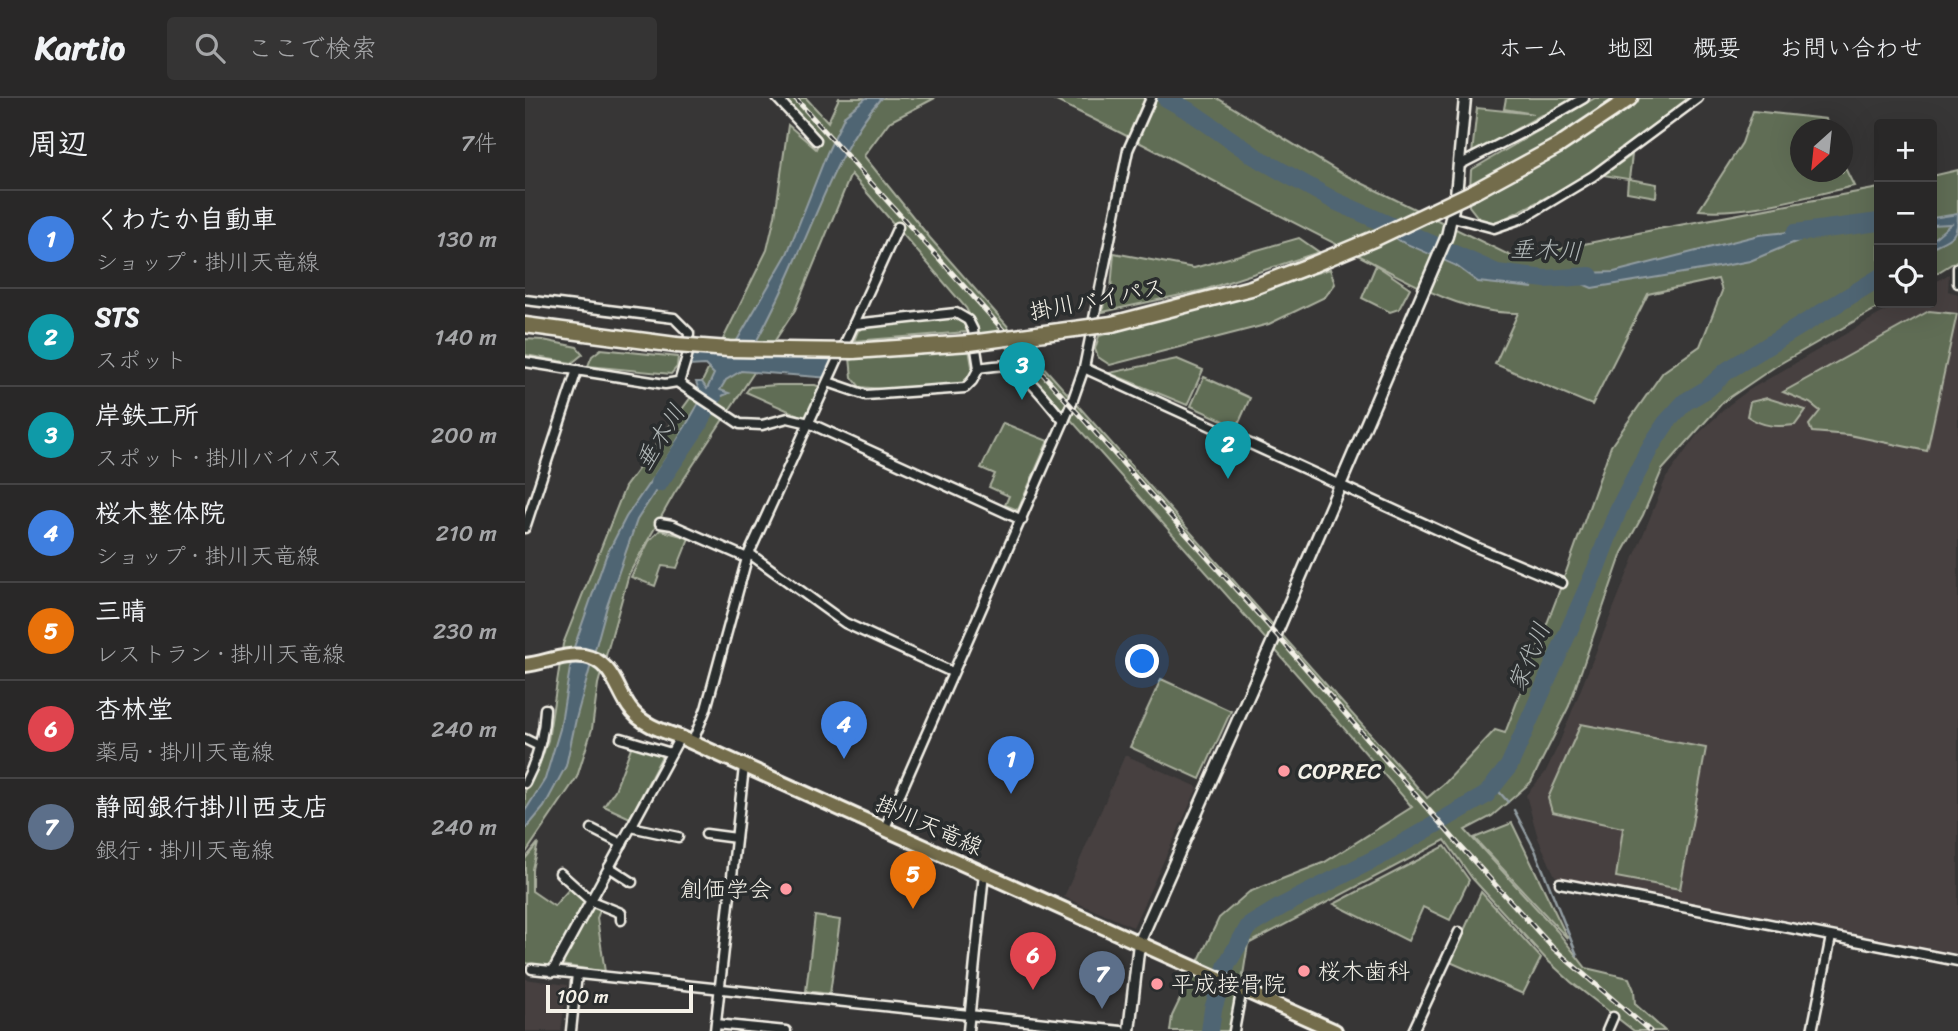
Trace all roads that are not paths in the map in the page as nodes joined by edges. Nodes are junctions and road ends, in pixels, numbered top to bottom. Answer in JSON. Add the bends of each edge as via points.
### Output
{"nodes":[{"id":1,"x":777,"y":98,"type":"edge"},
{"id":2,"x":1151,"y":98,"type":"edge"},
{"id":3,"x":1465,"y":98,"type":"edge"},
{"id":4,"x":1584,"y":98,"type":"edge"},
{"id":5,"x":1630,"y":98,"type":"edge"},
{"id":6,"x":1698,"y":98,"type":"edge"},
{"id":7,"x":816,"y":140,"type":"dead end"},
{"id":8,"x":1459,"y":165,"type":"junction"},
{"id":9,"x":1453,"y":218,"type":"junction"},
{"id":10,"x":898,"y":227,"type":"dead end"},
{"id":11,"x":1958,"y":268,"type":"edge"},
{"id":12,"x":1958,"y":283,"type":"edge"},
{"id":13,"x":525,"y":300,"type":"edge"},
{"id":14,"x":854,"y":324,"type":"junction"},
{"id":15,"x":525,"y":325,"type":"edge"},
{"id":16,"x":525,"y":362,"type":"edge"},
{"id":17,"x":979,"y":368,"type":"junction"},
{"id":18,"x":1084,"y":368,"type":"junction"},
{"id":19,"x":576,"y":370,"type":"junction"},
{"id":20,"x":828,"y":382,"type":"junction"},
{"id":21,"x":679,"y":383,"type":"junction"},
{"id":22,"x":1064,"y":421,"type":"junction"},
{"id":23,"x":809,"y":423,"type":"junction"},
{"id":24,"x":1340,"y":483,"type":"junction"},
{"id":25,"x":1022,"y":520,"type":"junction"},
{"id":26,"x":660,"y":523,"type":"dead end"},
{"id":27,"x":525,"y":528,"type":"edge"},
{"id":28,"x":749,"y":556,"type":"junction"},
{"id":29,"x":1562,"y":583,"type":"dead end"},
{"id":30,"x":525,"y":665,"type":"edge"},
{"id":31,"x":952,"y":673,"type":"junction"},
{"id":32,"x":545,"y":709,"type":"dead end"},
{"id":33,"x":680,"y":737,"type":"junction"},
{"id":34,"x":621,"y":738,"type":"dead end"},
{"id":35,"x":525,"y":739,"type":"edge"},
{"id":36,"x":692,"y":743,"type":"junction"},
{"id":37,"x":539,"y":746,"type":"junction"},
{"id":38,"x":671,"y":753,"type":"junction"},
{"id":39,"x":744,"y":767,"type":"junction"},
{"id":40,"x":525,"y":783,"type":"edge"},
{"id":41,"x":632,"y":827,"type":"junction"},
{"id":42,"x":884,"y":828,"type":"junction"},
{"id":43,"x":592,"y":829,"type":"dead end"},
{"id":44,"x":649,"y":831,"type":"junction"},
{"id":45,"x":706,"y":834,"type":"dead end"},
{"id":46,"x":678,"y":837,"type":"dead end"},
{"id":47,"x":736,"y":838,"type":"junction"},
{"id":48,"x":659,"y":840,"type":"dead end"},
{"id":49,"x":622,"y":844,"type":"junction"},
{"id":50,"x":609,"y":867,"type":"junction"},
{"id":51,"x":560,"y":873,"type":"dead end"},
{"id":52,"x":984,"y":873,"type":"junction"},
{"id":53,"x":632,"y":882,"type":"dead end"},
{"id":54,"x":1560,"y":883,"type":"dead end"},
{"id":55,"x":591,"y":901,"type":"junction"},
{"id":56,"x":621,"y":920,"type":"dead end"},
{"id":57,"x":1459,"y":932,"type":"dead end"},
{"id":58,"x":1831,"y":937,"type":"junction"},
{"id":59,"x":1139,"y":943,"type":"junction"},
{"id":60,"x":1958,"y":961,"type":"edge"},
{"id":61,"x":532,"y":969,"type":"dead end"},
{"id":62,"x":552,"y":972,"type":"junction"},
{"id":63,"x":577,"y":974,"type":"junction"},
{"id":64,"x":720,"y":988,"type":"junction"},
{"id":65,"x":1242,"y":988,"type":"junction"},
{"id":66,"x":970,"y":1015,"type":"junction"},
{"id":67,"x":1613,"y":1017,"type":"dead end"},
{"id":68,"x":1023,"y":1026,"type":"edge"},
{"id":69,"x":715,"y":1027,"type":"edge"},
{"id":70,"x":1070,"y":1029,"type":"edge"},
{"id":71,"x":571,"y":1031,"type":"edge"},
{"id":72,"x":786,"y":1031,"type":"edge"},
{"id":73,"x":968,"y":1031,"type":"edge"},
{"id":74,"x":1121,"y":1031,"type":"edge"},
{"id":75,"x":1129,"y":1031,"type":"edge"},
{"id":76,"x":1234,"y":1031,"type":"edge"},
{"id":77,"x":1335,"y":1031,"type":"edge"},
{"id":78,"x":1413,"y":1031,"type":"edge"},
{"id":79,"x":1607,"y":1031,"type":"edge"},
{"id":80,"x":1812,"y":1031,"type":"edge"}],
"edges":[{"from":1,"to":7,"type":"street"},
{"from":2,"to":18,"type":"street","via":[[1128,150]]},
{"from":3,"to":8,"type":"street"},
{"from":4,"to":8,"type":"street"},
{"from":5,"to":15,"type":"highway","name":"掛川バイパス","bridge":true,"via":[[1558,146],[1376,238],[1251,288],[1112,324],[970,343],[853,351],[676,345]]},
{"from":6,"to":9,"type":"street","via":[[1594,176],[1523,218],[1494,228]]},
{"from":8,"to":9,"type":"street"},
{"from":9,"to":24,"type":"street"},
{"from":10,"to":14,"type":"street"},
{"from":11,"to":12,"type":"street"},
{"from":13,"to":21,"type":"street","via":[[674,318],[689,333]]},
{"from":14,"to":17,"type":"street","via":[[956,313],[968,320],[973,330]]},
{"from":14,"to":20,"type":"street"},
{"from":16,"to":19,"type":"street"},
{"from":17,"to":20,"type":"street","via":[[965,388],[866,395]]},
{"from":17,"to":22,"type":"street","via":[[1005,365],[1014,369]]},
{"from":18,"to":22,"type":"street"},
{"from":18,"to":24,"type":"street"},
{"from":19,"to":21,"type":"street"},
{"from":19,"to":27,"type":"street"},
{"from":20,"to":23,"type":"street"},
{"from":21,"to":23,"type":"street","via":[[740,424],[762,425],[788,418]]},
{"from":22,"to":25,"type":"street"},
{"from":23,"to":25,"type":"street"},
{"from":23,"to":28,"type":"street"},
{"from":24,"to":29,"type":"street"},
{"from":24,"to":59,"type":"street"},
{"from":25,"to":31,"type":"street"},
{"from":26,"to":28,"type":"street"},
{"from":28,"to":31,"type":"street","via":[[845,623]]},
{"from":28,"to":36,"type":"street"},
{"from":30,"to":33,"type":"main road","name":"掛川天竜線","via":[[568,655],[600,662],[611,672],[630,709],[646,723]]},
{"from":31,"to":42,"type":"street"},
{"from":32,"to":37,"type":"street"},
{"from":33,"to":36,"type":"main road","name":"掛川天竜線"},
{"from":33,"to":38,"type":"street"},
{"from":34,"to":38,"type":"street"},
{"from":35,"to":37,"type":"street"},
{"from":36,"to":39,"type":"main road","name":"掛川天竜線"},
{"from":37,"to":40,"type":"street"},
{"from":38,"to":41,"type":"street"},
{"from":39,"to":42,"type":"main road","name":"掛川天竜線"},
{"from":39,"to":47,"type":"street"},
{"from":41,"to":44,"type":"street"},
{"from":41,"to":49,"type":"street"},
{"from":42,"to":52,"type":"main road","name":"掛川天竜線"},
{"from":43,"to":49,"type":"street"},
{"from":44,"to":46,"type":"street"},
{"from":44,"to":48,"type":"street"},
{"from":45,"to":47,"type":"street"},
{"from":47,"to":64,"type":"street"},
{"from":49,"to":50,"type":"street"},
{"from":50,"to":53,"type":"street"},
{"from":50,"to":55,"type":"street"},
{"from":51,"to":55,"type":"street"},
{"from":52,"to":59,"type":"main road","name":"掛川天竜線"},
{"from":52,"to":66,"type":"street"},
{"from":54,"to":58,"type":"street"},
{"from":55,"to":56,"type":"street","via":[[621,913]]},
{"from":55,"to":62,"type":"street"},
{"from":57,"to":78,"type":"street"},
{"from":58,"to":60,"type":"street"},
{"from":58,"to":80,"type":"street"},
{"from":59,"to":65,"type":"main road","name":"掛川天竜線"},
{"from":59,"to":75,"type":"street"},
{"from":61,"to":62,"type":"street"},
{"from":62,"to":63,"type":"street"},
{"from":63,"to":64,"type":"street"},
{"from":63,"to":71,"type":"street"},
{"from":64,"to":66,"type":"street"},
{"from":64,"to":69,"type":"street"},
{"from":65,"to":76,"type":"street"},
{"from":65,"to":77,"type":"main road","name":"掛川天竜線"},
{"from":66,"to":68,"type":"street"},
{"from":66,"to":73,"type":"street"},
{"from":67,"to":79,"type":"street"},
{"from":68,"to":70,"type":"street"},
{"from":69,"to":72,"type":"street"},
{"from":70,"to":74,"type":"street"}]}
